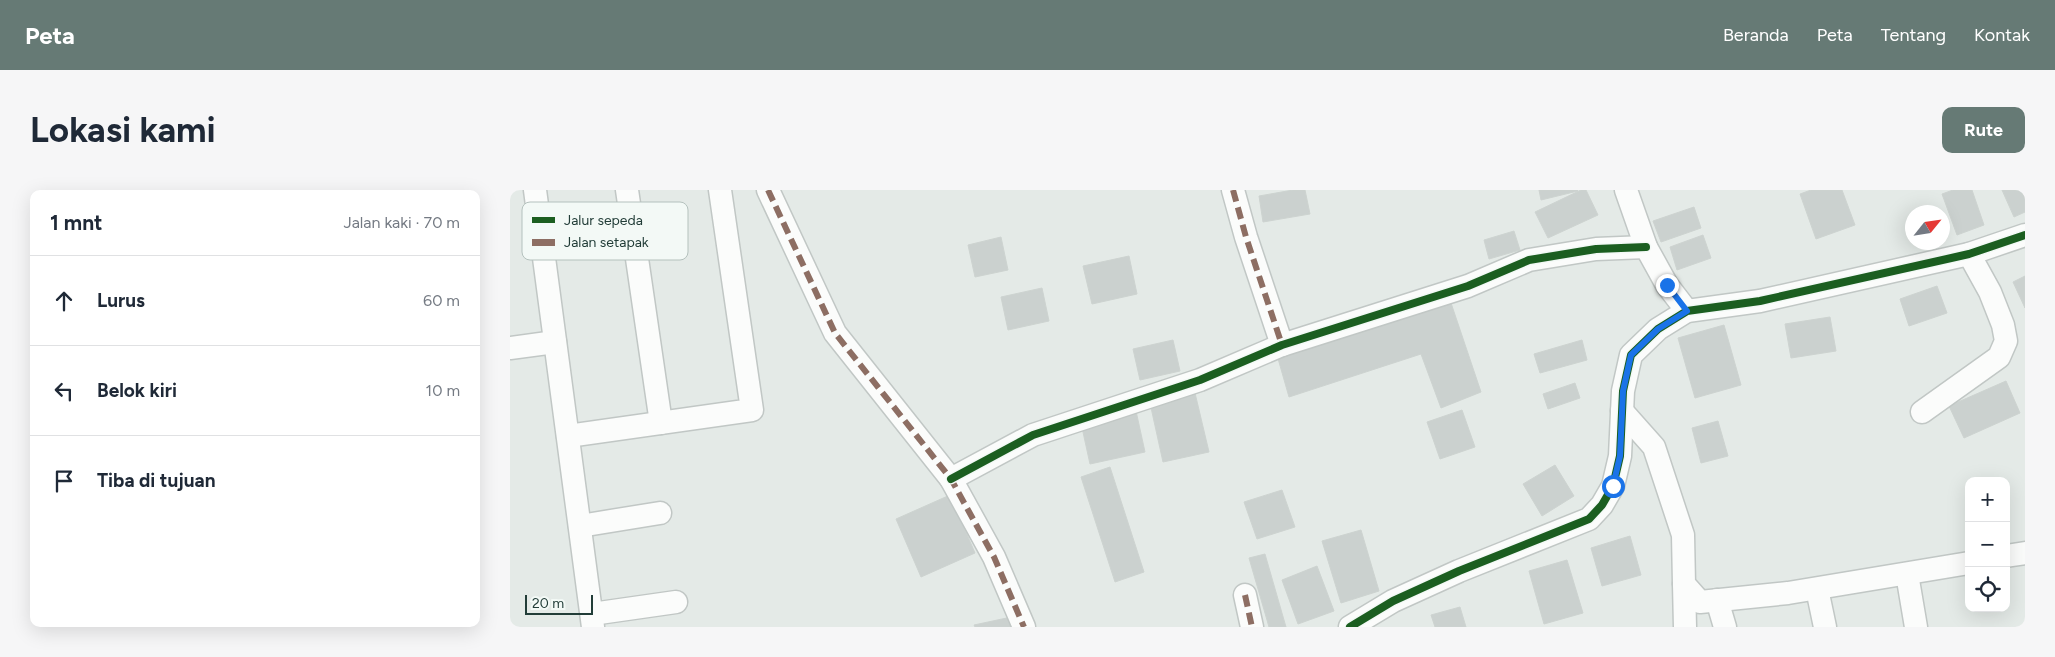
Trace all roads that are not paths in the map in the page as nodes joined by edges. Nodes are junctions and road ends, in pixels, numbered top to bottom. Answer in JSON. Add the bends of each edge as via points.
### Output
{"nodes":[{"id":1,"x":720,"y":190,"type":"edge"},
{"id":2,"x":768,"y":190,"type":"edge"},
{"id":3,"x":1233,"y":190,"type":"edge"},
{"id":4,"x":1626,"y":190,"type":"edge"},
{"id":5,"x":2025,"y":235,"type":"edge"},
{"id":6,"x":1646,"y":247,"type":"junction"},
{"id":7,"x":1969,"y":254,"type":"junction"},
{"id":8,"x":544,"y":260,"type":"edge"},
{"id":9,"x":637,"y":260,"type":"edge"},
{"id":10,"x":1687,"y":311,"type":"junction"},
{"id":11,"x":555,"y":342,"type":"junction"},
{"id":12,"x":1282,"y":345,"type":"junction"},
{"id":13,"x":510,"y":348,"type":"edge"},
{"id":14,"x":1622,"y":411,"type":"junction"},
{"id":15,"x":1922,"y":412,"type":"dead end"},
{"id":16,"x":661,"y":423,"type":"junction"},
{"id":17,"x":568,"y":436,"type":"junction"},
{"id":18,"x":952,"y":479,"type":"junction"},
{"id":19,"x":660,"y":513,"type":"dead end"},
{"id":20,"x":580,"y":526,"type":"junction"},
{"id":21,"x":2025,"y":553,"type":"edge"},
{"id":22,"x":2010,"y":555,"type":"edge"},
{"id":23,"x":1965,"y":564,"type":"edge"},
{"id":24,"x":1907,"y":574,"type":"junction"},
{"id":25,"x":1684,"y":584,"type":"junction"},
{"id":26,"x":1817,"y":589,"type":"junction"},
{"id":27,"x":1245,"y":595,"type":"dead end"},
{"id":28,"x":1717,"y":600,"type":"junction"},
{"id":29,"x":676,"y":602,"type":"dead end"},
{"id":30,"x":592,"y":621,"type":"edge"},
{"id":31,"x":1024,"y":627,"type":"edge"},
{"id":32,"x":1252,"y":627,"type":"edge"},
{"id":33,"x":1350,"y":627,"type":"edge"},
{"id":34,"x":1685,"y":627,"type":"edge"},
{"id":35,"x":1725,"y":627,"type":"edge"},
{"id":36,"x":1825,"y":627,"type":"edge"},
{"id":37,"x":1916,"y":627,"type":"edge"}],
"edges":[{"from":1,"to":16,"type":"street","via":[[752,410]]},
{"from":2,"to":18,"type":"street","via":[[835,333]]},
{"from":3,"to":12,"type":"street"},
{"from":4,"to":6,"type":"street"},
{"from":5,"to":7,"type":"street"},
{"from":6,"to":10,"type":"street","via":[[1667,285]]},
{"from":6,"to":12,"type":"street","via":[[1596,249],[1529,260],[1468,286]]},
{"from":7,"to":10,"type":"street","via":[[1760,301]]},
{"from":7,"to":15,"type":"street","via":[[1990,292],[2006,341],[1999,357]]},
{"from":8,"to":11,"type":"street"},
{"from":9,"to":16,"type":"street"},
{"from":10,"to":14,"type":"street","via":[[1658,329],[1631,355]]},
{"from":11,"to":13,"type":"street"},
{"from":11,"to":17,"type":"street"},
{"from":12,"to":18,"type":"street","via":[[1200,380],[1033,435]]},
{"from":14,"to":25,"type":"street","via":[[1654,447],[1682,535]]},
{"from":14,"to":33,"type":"street","via":[[1620,456],[1613,486],[1602,506],[1590,518],[1459,571],[1393,601]]},
{"from":16,"to":17,"type":"street"},
{"from":17,"to":20,"type":"street"},
{"from":18,"to":31,"type":"street","via":[[994,556]]},
{"from":19,"to":20,"type":"street"},
{"from":20,"to":30,"type":"street"},
{"from":21,"to":22,"type":"street"},
{"from":23,"to":24,"type":"street"},
{"from":24,"to":26,"type":"street"},
{"from":24,"to":37,"type":"street"},
{"from":25,"to":28,"type":"street","via":[[1700,602]]},
{"from":25,"to":34,"type":"street"},
{"from":26,"to":28,"type":"street"},
{"from":26,"to":36,"type":"street"},
{"from":27,"to":32,"type":"street"},
{"from":28,"to":35,"type":"street"},
{"from":29,"to":30,"type":"street"}]}
